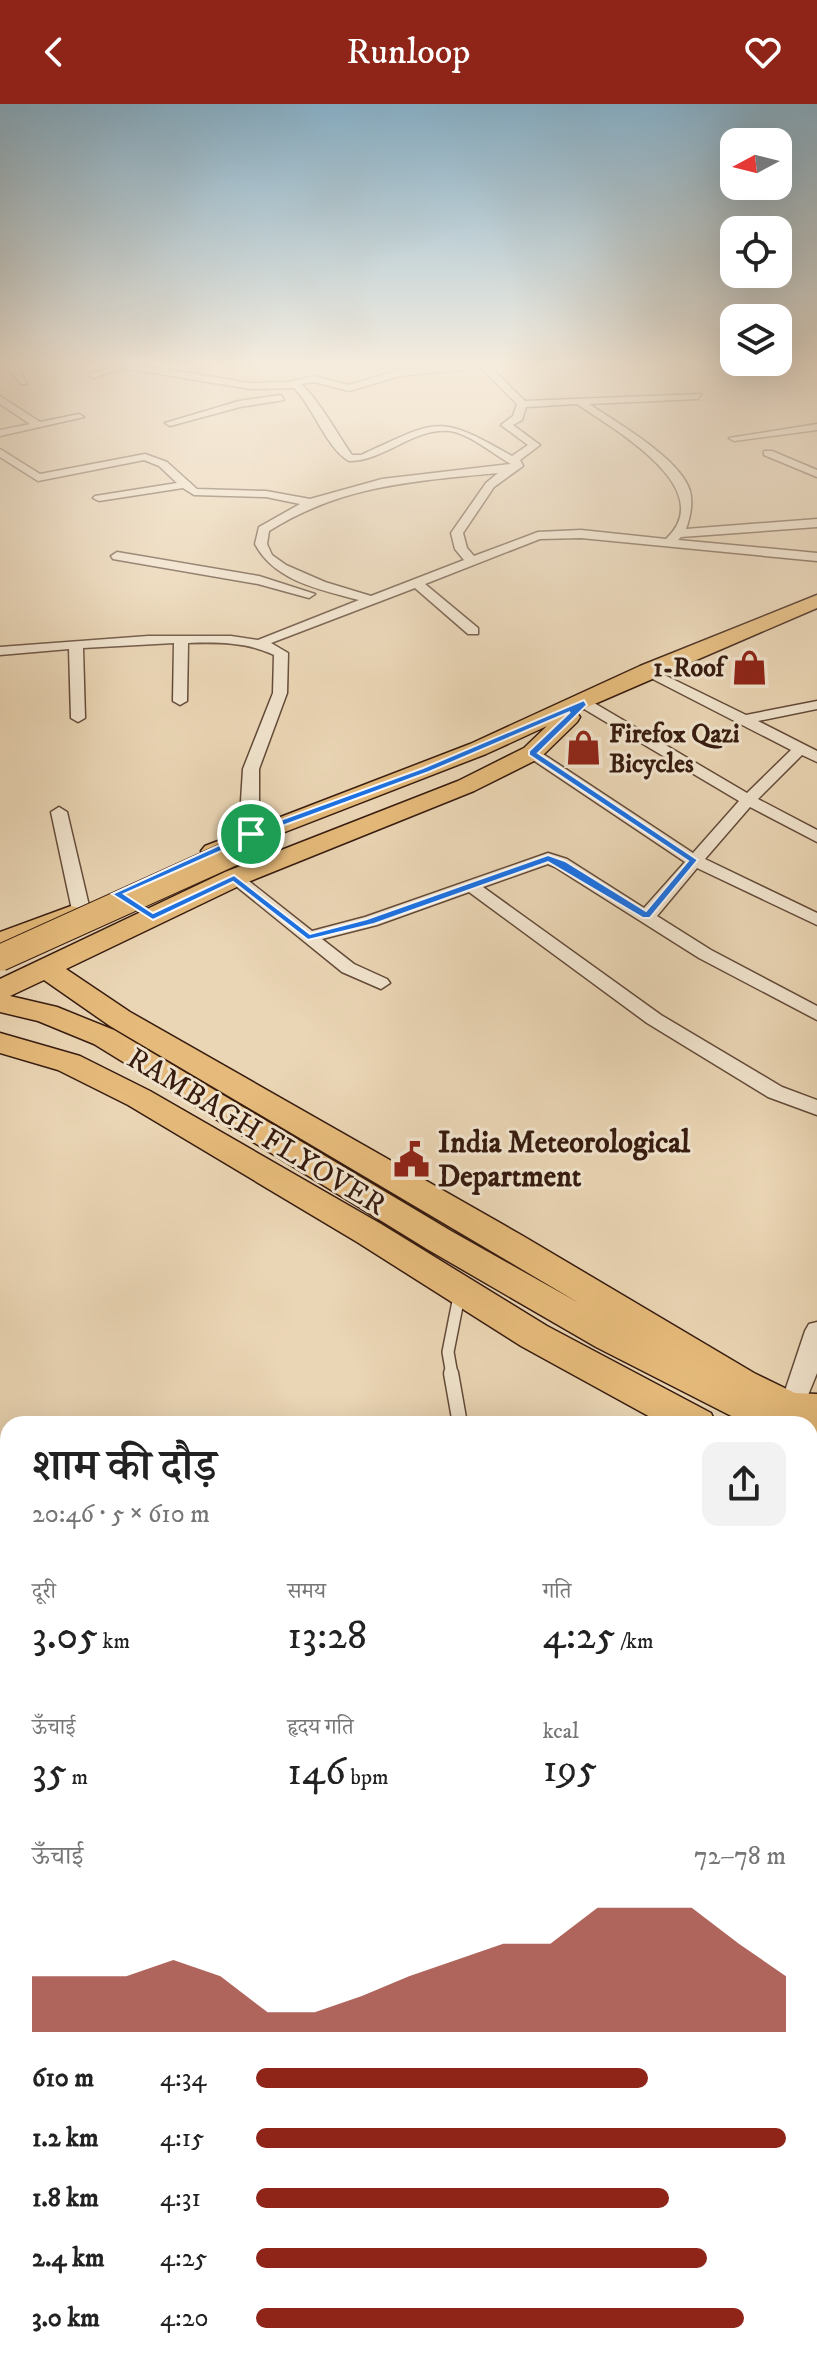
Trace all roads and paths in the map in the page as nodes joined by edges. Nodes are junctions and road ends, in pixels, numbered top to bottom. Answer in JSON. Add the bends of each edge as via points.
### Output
{"nodes":[{"id":1,"x":26,"y":471,"type":"edge"},
{"id":2,"x":74,"y":471,"type":"edge"},
{"id":3,"x":168,"y":471,"type":"edge"},
{"id":4,"x":454,"y":471,"type":"edge"},
{"id":5,"x":504,"y":471,"type":"edge"},
{"id":6,"x":669,"y":471,"type":"edge"},
{"id":7,"x":184,"y":485,"type":"junction"},
{"id":8,"x":99,"y":498,"type":"dead end"},
{"id":9,"x":308,"y":502,"type":"junction"},
{"id":10,"x":817,"y":523,"type":"edge"},
{"id":11,"x":675,"y":537,"type":"junction"},
{"id":12,"x":117,"y":556,"type":"dead end"},
{"id":13,"x":817,"y":557,"type":"edge"},
{"id":14,"x":472,"y":561,"type":"junction"},
{"id":15,"x":417,"y":583,"type":"junction"},
{"id":16,"x":372,"y":600,"type":"junction"},
{"id":17,"x":817,"y":601,"type":"edge"},
{"id":18,"x":357,"y":606,"type":"junction"},
{"id":19,"x":473,"y":631,"type":"dead end"},
{"id":20,"x":181,"y":640,"type":"junction"},
{"id":21,"x":263,"y":642,"type":"junction"},
{"id":22,"x":76,"y":647,"type":"junction"},
{"id":23,"x":0,"y":651,"type":"edge"},
{"id":24,"x":648,"y":671,"type":"junction"},
{"id":25,"x":180,"y":701,"type":"dead end"},
{"id":26,"x":584,"y":703,"type":"junction"},
{"id":27,"x":817,"y":705,"type":"edge"},
{"id":28,"x":78,"y":718,"type":"dead end"},
{"id":29,"x":744,"y":720,"type":"junction"},
{"id":30,"x":801,"y":748,"type":"junction"},
{"id":31,"x":532,"y":753,"type":"junction"},
{"id":32,"x":817,"y":757,"type":"edge"},
{"id":33,"x":748,"y":800,"type":"junction"},
{"id":34,"x":59,"y":812,"type":"dead end"},
{"id":35,"x":817,"y":837,"type":"edge"},
{"id":36,"x":251,"y":840,"type":"junction"},
{"id":37,"x":693,"y":860,"type":"junction"},
{"id":38,"x":234,"y":878,"type":"junction"},
{"id":39,"x":470,"y":885,"type":"junction"},
{"id":40,"x":117,"y":894,"type":"junction"},
{"id":41,"x":81,"y":910,"type":"junction"},
{"id":42,"x":647,"y":916,"type":"junction"},
{"id":43,"x":153,"y":917,"type":"junction"},
{"id":44,"x":817,"y":920,"type":"edge"},
{"id":45,"x":308,"y":937,"type":"junction"},
{"id":46,"x":0,"y":941,"type":"edge"},
{"id":47,"x":0,"y":958,"type":"edge"},
{"id":48,"x":40,"y":971,"type":"junction"},
{"id":49,"x":381,"y":983,"type":"dead end"},
{"id":50,"x":0,"y":990,"type":"edge"},
{"id":51,"x":0,"y":1003,"type":"edge"},
{"id":52,"x":817,"y":1014,"type":"edge"},
{"id":53,"x":0,"y":1043,"type":"edge"},
{"id":54,"x":817,"y":1108,"type":"edge"},
{"id":55,"x":462,"y":1274,"type":"junction"},
{"id":56,"x":504,"y":1279,"type":"junction"},
{"id":57,"x":817,"y":1331,"type":"edge"},
{"id":58,"x":702,"y":1413,"type":"edge"},
{"id":59,"x":459,"y":1416,"type":"edge"},
{"id":60,"x":744,"y":1416,"type":"edge"},
{"id":61,"x":793,"y":1416,"type":"edge"},
{"id":62,"x":799,"y":1416,"type":"edge"}],
"edges":[{"from":1,"to":2,"type":"street","via":[[42,479]]},
{"from":3,"to":7,"type":"street"},
{"from":4,"to":9,"type":"street","via":[[387,480]]},
{"from":5,"to":14,"type":"street","via":[[457,533],[461,549]]},
{"from":6,"to":11,"type":"street","via":[[685,497]]},
{"from":7,"to":8,"type":"street"},
{"from":7,"to":9,"type":"street","via":[[207,495],[266,494]]},
{"from":9,"to":16,"type":"street","via":[[263,529],[263,554],[286,572]]},
{"from":10,"to":11,"type":"street"},
{"from":11,"to":13,"type":"street"},
{"from":11,"to":14,"type":"street","via":[[552,534]]},
{"from":12,"to":18,"type":"street","via":[[259,580]]},
{"from":14,"to":15,"type":"street"},
{"from":15,"to":16,"type":"street"},
{"from":15,"to":19,"type":"street"},
{"from":16,"to":18,"type":"street"},
{"from":17,"to":24,"type":"main road"},
{"from":18,"to":21,"type":"street"},
{"from":20,"to":21,"type":"street"},
{"from":20,"to":22,"type":"street"},
{"from":20,"to":25,"type":"street"},
{"from":21,"to":36,"type":"street","via":[[281,653],[284,687],[253,759],[247,794]]},
{"from":22,"to":23,"type":"street"},
{"from":22,"to":28,"type":"street"},
{"from":24,"to":26,"type":"main road"},
{"from":24,"to":29,"type":"street"},
{"from":26,"to":31,"type":"main road"},
{"from":26,"to":33,"type":"street"},
{"from":26,"to":36,"type":"main road"},
{"from":27,"to":29,"type":"street"},
{"from":29,"to":30,"type":"street"},
{"from":30,"to":32,"type":"street"},
{"from":30,"to":33,"type":"street"},
{"from":31,"to":37,"type":"street"},
{"from":31,"to":38,"type":"main road","via":[[466,786]]},
{"from":33,"to":35,"type":"street"},
{"from":33,"to":37,"type":"street"},
{"from":34,"to":41,"type":"street"},
{"from":36,"to":40,"type":"main road"},
{"from":36,"to":47,"type":"main road","bridge":true},
{"from":37,"to":42,"type":"street"},
{"from":37,"to":44,"type":"street"},
{"from":38,"to":43,"type":"main road"},
{"from":38,"to":45,"type":"street"},
{"from":39,"to":42,"type":"street","via":[[548,858]]},
{"from":39,"to":45,"type":"street","via":[[371,921]]},
{"from":39,"to":54,"type":"street","via":[[654,1019],[775,1092]]},
{"from":40,"to":41,"type":"main road"},
{"from":40,"to":43,"type":"main road"},
{"from":41,"to":46,"type":"main road"},
{"from":42,"to":52,"type":"street"},
{"from":43,"to":48,"type":"main road"},
{"from":45,"to":49,"type":"street","via":[[348,968]]},
{"from":48,"to":50,"type":"main road"},
{"from":48,"to":56,"type":"main road","via":[[58,996],[488,1243]]},
{"from":48,"to":61,"type":"main road"},
{"from":51,"to":55,"type":"main road","name":"RAMBAGH FLYOVER","via":[[47,1014],[104,1037]]},
{"from":53,"to":55,"type":"main road","via":[[69,1063],[139,1098]]},
{"from":55,"to":56,"type":"main road","name":"RAMBAGH FLYOVER"},
{"from":55,"to":58,"type":"main road","via":[[534,1336]]},
{"from":55,"to":59,"type":"lane","via":[[448,1352]]},
{"from":56,"to":58,"type":"main road","name":"RAMBAGH FLYOVER"},
{"from":57,"to":62,"type":"street","via":[[799,1384]]},
{"from":58,"to":60,"type":"main road"}]}
